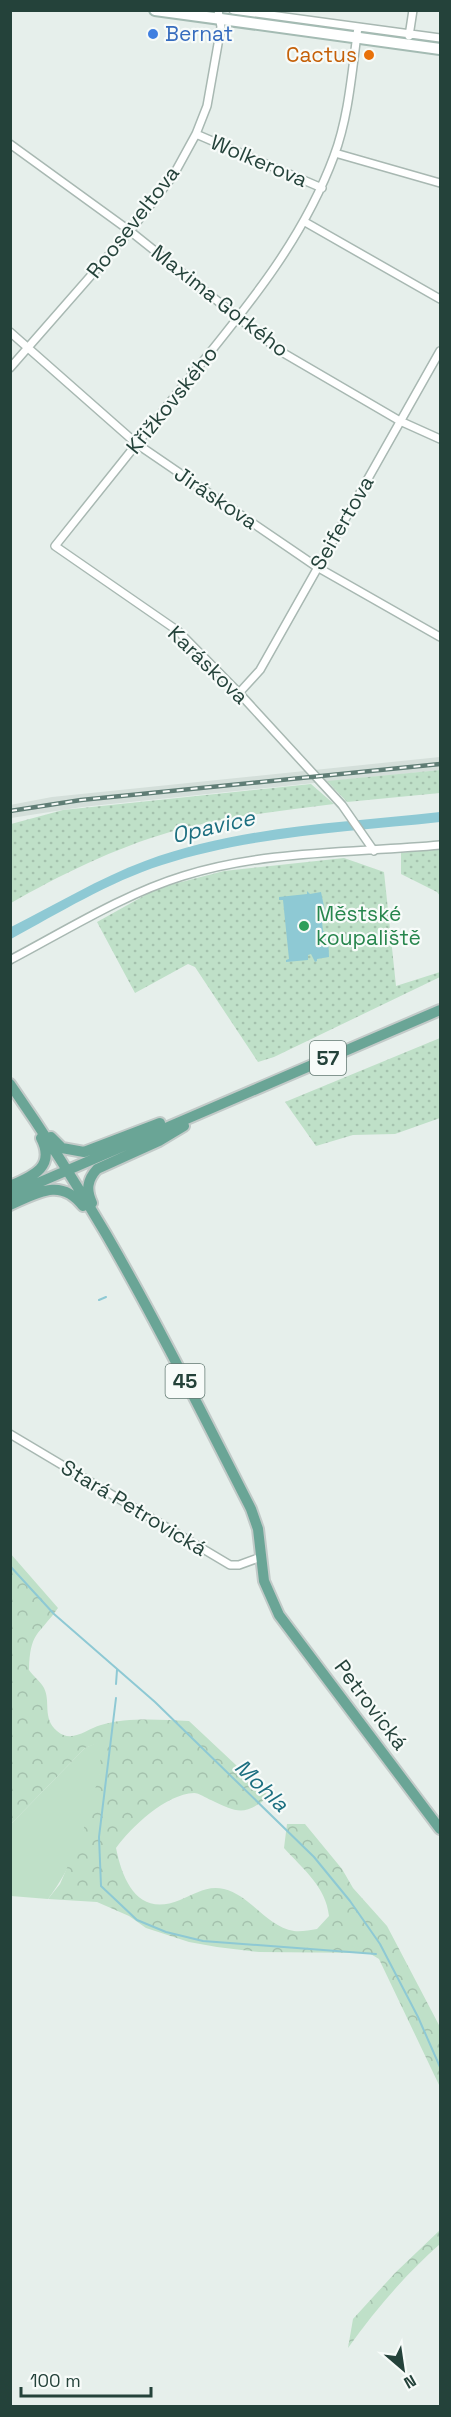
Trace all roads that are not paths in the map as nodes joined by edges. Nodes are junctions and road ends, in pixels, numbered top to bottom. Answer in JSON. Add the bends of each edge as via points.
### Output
{"nodes":[{"id":1,"x":155,"y":10,"type":"edge"},
{"id":2,"x":232,"y":10,"type":"edge"},
{"id":3,"x":413,"y":10,"type":"edge"},
{"id":4,"x":219,"y":15,"type":"edge"},
{"id":5,"x":358,"y":32,"type":"junction"},
{"id":6,"x":441,"y":38,"type":"edge"},
{"id":7,"x":409,"y":39,"type":"junction"},
{"id":8,"x":441,"y":49,"type":"edge"},
{"id":9,"x":196,"y":134,"type":"junction"},
{"id":10,"x":10,"y":144,"type":"edge"},
{"id":11,"x":335,"y":153,"type":"junction"},
{"id":12,"x":441,"y":183,"type":"edge"},
{"id":13,"x":322,"y":188,"type":"junction"},
{"id":14,"x":306,"y":222,"type":"junction"},
{"id":15,"x":130,"y":231,"type":"junction"},
{"id":16,"x":441,"y":298,"type":"edge"},
{"id":17,"x":239,"y":316,"type":"junction"},
{"id":18,"x":10,"y":332,"type":"edge"},
{"id":19,"x":29,"y":348,"type":"junction"},
{"id":20,"x":441,"y":351,"type":"edge"},
{"id":21,"x":10,"y":368,"type":"edge"},
{"id":22,"x":400,"y":421,"type":"junction"},
{"id":23,"x":441,"y":439,"type":"edge"},
{"id":24,"x":137,"y":444,"type":"junction"},
{"id":25,"x":55,"y":546,"type":"joint"},
{"id":26,"x":317,"y":567,"type":"junction"},
{"id":27,"x":441,"y":637,"type":"edge"},
{"id":28,"x":239,"y":693,"type":"junction"},
{"id":29,"x":441,"y":845,"type":"edge"},
{"id":30,"x":374,"y":851,"type":"junction"},
{"id":31,"x":10,"y":960,"type":"edge"},
{"id":32,"x":441,"y":1010,"type":"edge"},
{"id":33,"x":10,"y":1084,"type":"edge"},
{"id":34,"x":215,"y":1107,"type":"junction"},
{"id":35,"x":26,"y":1108,"type":"junction"},
{"id":36,"x":68,"y":1170,"type":"junction"},
{"id":37,"x":10,"y":1186,"type":"edge"},
{"id":38,"x":10,"y":1195,"type":"edge"},
{"id":39,"x":10,"y":1205,"type":"edge"},
{"id":40,"x":106,"y":1234,"type":"junction"},
{"id":41,"x":10,"y":1434,"type":"edge"},
{"id":42,"x":261,"y":1557,"type":"junction"},
{"id":43,"x":441,"y":1829,"type":"edge"}],
"edges":[{"from":1,"to":4,"type":"main road"},
{"from":2,"to":5,"type":"street"},
{"from":3,"to":7,"type":"street"},
{"from":4,"to":5,"type":"main road"},
{"from":4,"to":9,"type":"street","name":"Rooseveltova","via":[[218,52],[207,106]]},
{"from":5,"to":7,"type":"main road"},
{"from":5,"to":11,"type":"street"},
{"from":6,"to":7,"type":"street"},
{"from":7,"to":8,"type":"main road"},
{"from":9,"to":13,"type":"street","name":"Wolkerova"},
{"from":9,"to":15,"type":"street","name":"Rooseveltova","via":[[173,176]]},
{"from":10,"to":15,"type":"street","name":"Maxima Gorkého"},
{"from":11,"to":12,"type":"street"},
{"from":11,"to":13,"type":"street","name":"Křižkovského"},
{"from":13,"to":14,"type":"street","name":"Křižkovského"},
{"from":14,"to":16,"type":"street"},
{"from":14,"to":17,"type":"street","name":"Křižkovského"},
{"from":15,"to":17,"type":"street","name":"Maxima Gorkého"},
{"from":15,"to":19,"type":"street","name":"Rooseveltova"},
{"from":17,"to":22,"type":"street","name":"Maxima Gorkého","via":[[280,351]]},
{"from":17,"to":24,"type":"street","name":"Křižkovského"},
{"from":18,"to":19,"type":"street","name":"Jiráskova"},
{"from":19,"to":21,"type":"street","name":"Rooseveltova"},
{"from":19,"to":24,"type":"street","name":"Jiráskova"},
{"from":20,"to":22,"type":"street","name":"Seifertova"},
{"from":22,"to":23,"type":"street","name":"Maxima Gorkého"},
{"from":22,"to":26,"type":"street","name":"Seifertova"},
{"from":24,"to":25,"type":"street","name":"Křižkovského"},
{"from":24,"to":26,"type":"street","name":"Jiráskova"},
{"from":25,"to":28,"type":"street","name":"Karáskova","via":[[178,632]]},
{"from":26,"to":27,"type":"street","name":"Jiráskova"},
{"from":26,"to":28,"type":"street","name":"Seifertova","via":[[260,670]]},
{"from":28,"to":30,"type":"street","name":"Karáskova","via":[[342,805]]},
{"from":29,"to":30,"type":"street"},
{"from":30,"to":31,"type":"street","via":[[264,857],[182,876],[140,893]]},
{"from":32,"to":34,"type":"main road","number":"57"},
{"from":33,"to":35,"type":"main road","number":"45"},
{"from":34,"to":35,"type":"main road","via":[[79,1153],[59,1145]]},
{"from":34,"to":36,"type":"main road","number":"57"},
{"from":34,"to":40,"type":"main road","via":[[159,1141],[93,1173],[88,1194]]},
{"from":35,"to":36,"type":"main road","number":"45"},
{"from":35,"to":37,"type":"main road","via":[[43,1141],[45,1160],[37,1173]]},
{"from":36,"to":38,"type":"main road","number":"57"},
{"from":36,"to":40,"type":"main road","number":"45"},
{"from":39,"to":40,"type":"main road","via":[[47,1190],[64,1191],[76,1197]]},
{"from":40,"to":42,"type":"main road","number":"45","via":[[251,1509]]},
{"from":41,"to":42,"type":"street","name":"Stará Petrovická","via":[[230,1565]]},
{"from":42,"to":43,"type":"main road","name":"Petrovická","number":"45","via":[[264,1581],[279,1615]]}]}
